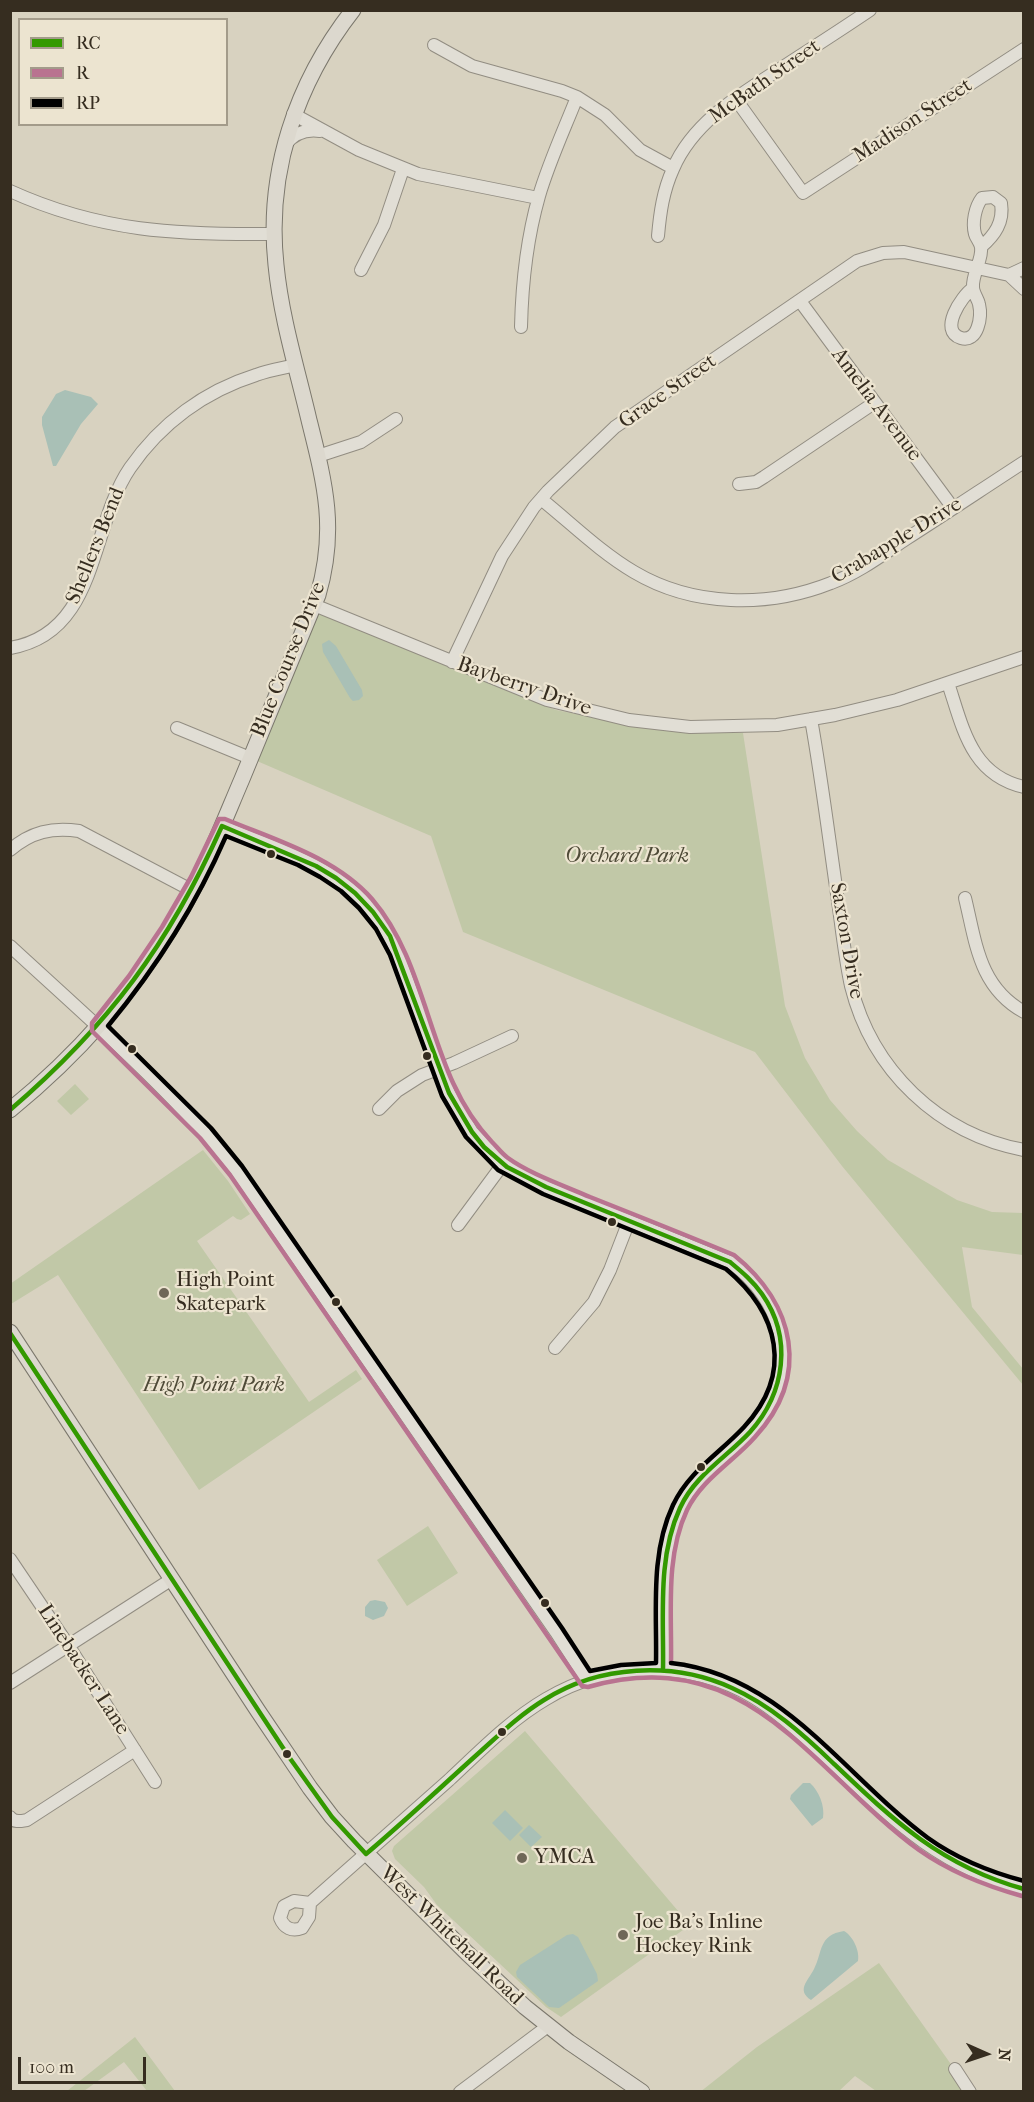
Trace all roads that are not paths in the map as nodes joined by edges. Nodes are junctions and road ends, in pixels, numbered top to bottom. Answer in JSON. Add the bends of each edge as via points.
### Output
{"nodes":[{"id":1,"x":353,"y":10,"type":"edge"},
{"id":2,"x":870,"y":10,"type":"edge"},
{"id":3,"x":434,"y":45,"type":"dead end"},
{"id":4,"x":1023,"y":49,"type":"edge"},
{"id":5,"x":577,"y":97,"type":"junction"},
{"id":6,"x":735,"y":98,"type":"junction"},
{"id":7,"x":293,"y":114,"type":"junction"},
{"id":8,"x":321,"y":131,"type":"junction"},
{"id":9,"x":283,"y":148,"type":"junction"},
{"id":10,"x":673,"y":168,"type":"junction"},
{"id":11,"x":403,"y":169,"type":"junction"},
{"id":12,"x":10,"y":192,"type":"edge"},
{"id":13,"x":538,"y":198,"type":"junction"},
{"id":14,"x":274,"y":234,"type":"junction"},
{"id":15,"x":658,"y":236,"type":"dead end"},
{"id":16,"x":981,"y":247,"type":"dead end"},
{"id":17,"x":976,"y":268,"type":"junction"},
{"id":18,"x":1023,"y":268,"type":"edge"},
{"id":19,"x":361,"y":270,"type":"dead end"},
{"id":20,"x":1009,"y":275,"type":"junction"},
{"id":21,"x":972,"y":289,"type":"dead end"},
{"id":22,"x":1023,"y":289,"type":"edge"},
{"id":23,"x":800,"y":301,"type":"junction"},
{"id":24,"x":521,"y":327,"type":"dead end"},
{"id":25,"x":297,"y":365,"type":"junction"},
{"id":26,"x":874,"y":403,"type":"junction"},
{"id":27,"x":396,"y":419,"type":"dead end"},
{"id":28,"x":318,"y":456,"type":"junction"},
{"id":29,"x":1023,"y":462,"type":"edge"},
{"id":30,"x":739,"y":484,"type":"dead end"},
{"id":31,"x":541,"y":499,"type":"junction"},
{"id":32,"x":953,"y":508,"type":"junction"},
{"id":33,"x":314,"y":605,"type":"junction"},
{"id":34,"x":10,"y":648,"type":"edge"},
{"id":35,"x":1023,"y":657,"type":"edge"},
{"id":36,"x":452,"y":662,"type":"junction"},
{"id":37,"x":948,"y":683,"type":"junction"},
{"id":38,"x":811,"y":719,"type":"junction"},
{"id":39,"x":177,"y":728,"type":"dead end"},
{"id":40,"x":250,"y":758,"type":"junction"},
{"id":41,"x":1023,"y":787,"type":"edge"},
{"id":42,"x":222,"y":826,"type":"junction"},
{"id":43,"x":10,"y":850,"type":"edge"},
{"id":44,"x":193,"y":891,"type":"junction"},
{"id":45,"x":965,"y":898,"type":"dead end"},
{"id":46,"x":10,"y":946,"type":"edge"},
{"id":47,"x":1023,"y":1012,"type":"edge"},
{"id":48,"x":98,"y":1027,"type":"junction"},
{"id":49,"x":512,"y":1036,"type":"dead end"},
{"id":50,"x":438,"y":1068,"type":"junction"},
{"id":51,"x":379,"y":1109,"type":"dead end"},
{"id":52,"x":10,"y":1110,"type":"edge"},
{"id":53,"x":1023,"y":1150,"type":"edge"},
{"id":54,"x":505,"y":1166,"type":"junction"},
{"id":55,"x":629,"y":1221,"type":"junction"},
{"id":56,"x":458,"y":1225,"type":"dead end"},
{"id":57,"x":10,"y":1332,"type":"edge"},
{"id":58,"x":555,"y":1348,"type":"dead end"},
{"id":59,"x":10,"y":1559,"type":"edge"},
{"id":60,"x":172,"y":1579,"type":"junction"},
{"id":61,"x":68,"y":1645,"type":"junction"},
{"id":62,"x":663,"y":1670,"type":"junction"},
{"id":63,"x":587,"y":1680,"type":"junction"},
{"id":64,"x":10,"y":1683,"type":"edge"},
{"id":65,"x":135,"y":1750,"type":"junction"},
{"id":66,"x":155,"y":1782,"type":"dead end"},
{"id":67,"x":15,"y":1819,"type":"edge"},
{"id":68,"x":366,"y":1854,"type":"junction"},
{"id":69,"x":1023,"y":1889,"type":"edge"},
{"id":70,"x":310,"y":1904,"type":"dead end"},
{"id":71,"x":548,"y":2026,"type":"junction"},
{"id":72,"x":956,"y":2069,"type":"dead end"},
{"id":73,"x":460,"y":2091,"type":"edge"},
{"id":74,"x":642,"y":2091,"type":"edge"},
{"id":75,"x":970,"y":2091,"type":"edge"}],
"edges":[{"from":1,"to":7,"type":"main road","name":"Blue Course Drive","via":[[322,53]]},
{"from":2,"to":6,"type":"street","name":"McBath Street"},
{"from":3,"to":5,"type":"street","via":[[472,66]]},
{"from":4,"to":6,"type":"street","name":"Madison Street","via":[[803,193]]},
{"from":5,"to":10,"type":"street","via":[[605,115],[640,150]]},
{"from":5,"to":13,"type":"street"},
{"from":6,"to":10,"type":"street","name":"McBath Street","via":[[706,122]]},
{"from":7,"to":8,"type":"street"},
{"from":7,"to":9,"type":"main road","name":"Blue Course Drive"},
{"from":8,"to":9,"type":"street","via":[[299,134]]},
{"from":8,"to":11,"type":"street"},
{"from":9,"to":14,"type":"main road","name":"Blue Course Drive"},
{"from":10,"to":15,"type":"street","name":"McBath Street","via":[[662,202]]},
{"from":11,"to":13,"type":"street"},
{"from":11,"to":19,"type":"street","via":[[384,225]]},
{"from":12,"to":14,"type":"street","via":[[110,224],[176,233]]},
{"from":13,"to":24,"type":"street","via":[[528,249]]},
{"from":14,"to":25,"type":"main road","name":"Blue Course Drive","via":[[278,279]]},
{"from":16,"to":17,"type":"street"},
{"from":17,"to":20,"type":"street","name":"Grace Street"},
{"from":17,"to":21,"type":"street"},
{"from":17,"to":23,"type":"street","name":"Grace Street","via":[[904,252],[883,253],[857,261]]},
{"from":18,"to":20,"type":"street"},
{"from":20,"to":22,"type":"street"},
{"from":23,"to":26,"type":"street","name":"Amelia Avenue"},
{"from":23,"to":31,"type":"street","name":"Grace Street","via":[[615,427]]},
{"from":25,"to":28,"type":"main road","name":"Blue Course Drive"},
{"from":25,"to":34,"type":"street","name":"Shellers Bend","via":[[236,382],[190,407],[167,425],[130,468],[116,492],[82,592],[72,610],[50,632]]},
{"from":26,"to":30,"type":"street","via":[[756,482]]},
{"from":26,"to":32,"type":"street","name":"Amelia Avenue"},
{"from":27,"to":28,"type":"street","via":[[361,442]]},
{"from":28,"to":33,"type":"main road","name":"Blue Course Drive","via":[[329,533],[324,573]]},
{"from":29,"to":32,"type":"street","name":"Crabapple Drive"},
{"from":31,"to":32,"type":"street","name":"Crabapple Drive","via":[[635,573],[678,591],[742,601],[786,597],[838,580]]},
{"from":31,"to":36,"type":"street","name":"Grace Street","via":[[502,555]]},
{"from":33,"to":36,"type":"street","name":"Bayberry Drive"},
{"from":33,"to":40,"type":"main road","name":"Blue Course Drive"},
{"from":35,"to":37,"type":"street","name":"Bayberry Drive"},
{"from":36,"to":38,"type":"street","name":"Bayberry Drive","via":[[547,700],[629,720],[733,727]]},
{"from":37,"to":38,"type":"street","name":"Bayberry Drive","via":[[865,709]]},
{"from":37,"to":41,"type":"street","via":[[978,759],[997,777]]},
{"from":38,"to":53,"type":"street","name":"Saxton Drive","via":[[851,986],[870,1036],[890,1069],[933,1111],[979,1137]]},
{"from":39,"to":40,"type":"street"},
{"from":40,"to":42,"type":"main road","name":"Blue Course Drive"},
{"from":42,"to":44,"type":"main road","name":"Blue Course Drive"},
{"from":42,"to":50,"type":"street","via":[[323,868],[355,892],[376,915],[397,952]]},
{"from":43,"to":44,"type":"street","via":[[34,834],[62,829],[79,831]]},
{"from":44,"to":48,"type":"main road","name":"Blue Course Drive","via":[[156,953]]},
{"from":45,"to":47,"type":"street","via":[[987,977],[1002,997]]},
{"from":46,"to":48,"type":"street"},
{"from":48,"to":52,"type":"main road","name":"Blue Course Drive","via":[[50,1077]]},
{"from":48,"to":63,"type":"street","via":[[206,1132],[236,1170]]},
{"from":49,"to":50,"type":"street"},
{"from":50,"to":51,"type":"street","via":[[404,1085]]},
{"from":50,"to":54,"type":"street","via":[[462,1118]]},
{"from":54,"to":55,"type":"street","via":[[546,1188]]},
{"from":54,"to":56,"type":"street"},
{"from":55,"to":58,"type":"street","via":[[594,1302]]},
{"from":55,"to":62,"type":"street","via":[[730,1262],[743,1271],[771,1308],[782,1348],[781,1374],[771,1404],[746,1436],[702,1474],[674,1522],[665,1559]]},
{"from":57,"to":60,"type":"main road","name":"West Whitehall Road"},
{"from":59,"to":61,"type":"street","name":"Linebacker Lane"},
{"from":60,"to":61,"type":"street"},
{"from":60,"to":68,"type":"main road","name":"West Whitehall Road","via":[[310,1788]]},
{"from":61,"to":64,"type":"street"},
{"from":61,"to":65,"type":"street","name":"Linebacker Lane"},
{"from":62,"to":63,"type":"street","via":[[622,1672]]},
{"from":62,"to":69,"type":"street","via":[[710,1678],[752,1696],[788,1722],[924,1843],[972,1872]]},
{"from":63,"to":68,"type":"street","via":[[526,1712]]},
{"from":65,"to":66,"type":"street","name":"Linebacker Lane"},
{"from":65,"to":67,"type":"street","via":[[27,1821]]},
{"from":68,"to":70,"type":"street"},
{"from":68,"to":71,"type":"main road","name":"West Whitehall Road"},
{"from":71,"to":73,"type":"street"},
{"from":71,"to":74,"type":"main road","name":"West Whitehall Road"},
{"from":72,"to":75,"type":"street"}]}
